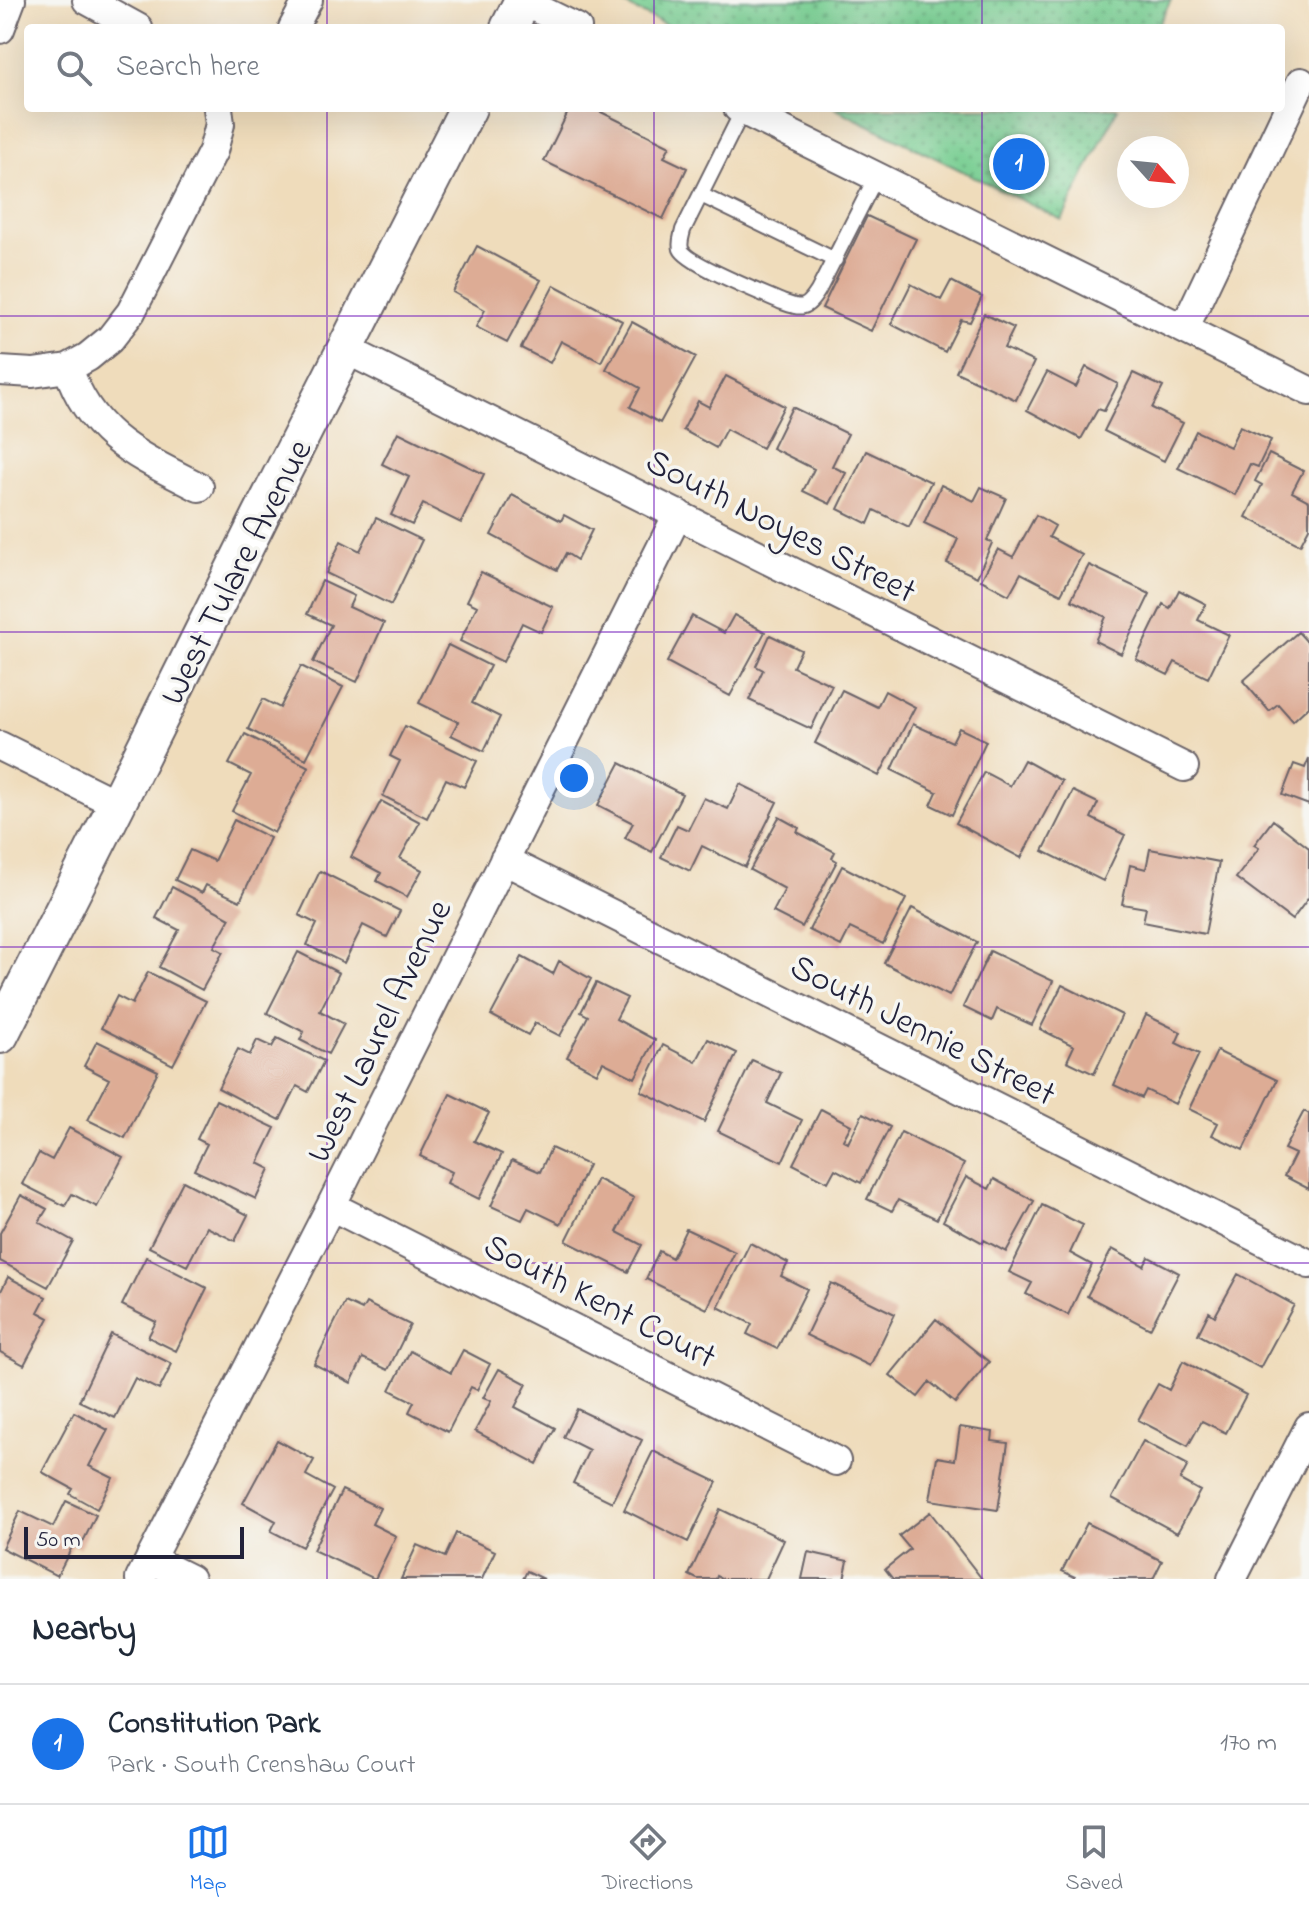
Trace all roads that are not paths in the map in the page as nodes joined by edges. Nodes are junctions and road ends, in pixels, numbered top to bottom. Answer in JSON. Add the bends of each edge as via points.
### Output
{"nodes":[{"id":1,"x":11,"y":0,"type":"edge"},
{"id":2,"x":87,"y":0,"type":"edge"},
{"id":3,"x":308,"y":0,"type":"edge"},
{"id":4,"x":519,"y":7,"type":"edge"},
{"id":5,"x":131,"y":24,"type":"edge"},
{"id":6,"x":295,"y":24,"type":"edge"},
{"id":7,"x":566,"y":24,"type":"edge"},
{"id":8,"x":0,"y":29,"type":"edge"},
{"id":9,"x":1301,"y":82,"type":"dead end"},
{"id":10,"x":218,"y":112,"type":"edge"},
{"id":11,"x":466,"y":112,"type":"edge"},
{"id":12,"x":739,"y":112,"type":"edge"},
{"id":13,"x":746,"y":112,"type":"edge"},
{"id":14,"x":876,"y":177,"type":"junction"},
{"id":15,"x":701,"y":195,"type":"junction"},
{"id":16,"x":835,"y":260,"type":"junction"},
{"id":17,"x":1184,"y":329,"type":"junction"},
{"id":18,"x":345,"y":349,"type":"junction"},
{"id":19,"x":68,"y":368,"type":"junction"},
{"id":20,"x":0,"y":371,"type":"edge"},
{"id":21,"x":1309,"y":391,"type":"edge"},
{"id":22,"x":199,"y":487,"type":"dead end"},
{"id":23,"x":678,"y":514,"type":"junction"},
{"id":24,"x":0,"y":746,"type":"edge"},
{"id":25,"x":1184,"y":767,"type":"dead end"},
{"id":26,"x":117,"y":804,"type":"junction"},
{"id":27,"x":504,"y":860,"type":"junction"},
{"id":28,"x":0,"y":1035,"type":"edge"},
{"id":29,"x":331,"y":1206,"type":"junction"},
{"id":30,"x":1309,"y":1264,"type":"edge"},
{"id":31,"x":1309,"y":1427,"type":"edge"},
{"id":32,"x":836,"y":1461,"type":"dead end"},
{"id":33,"x":145,"y":1569,"type":"edge"},
{"id":34,"x":190,"y":1579,"type":"edge"},
{"id":35,"x":1232,"y":1579,"type":"edge"}],
"edges":[{"from":1,"to":8,"type":"street"},
{"from":2,"to":5,"type":"street"},
{"from":3,"to":6,"type":"street"},
{"from":4,"to":7,"type":"street"},
{"from":9,"to":17,"type":"street"},
{"from":10,"to":19,"type":"street","via":[[213,151],[131,312],[110,339]]},
{"from":11,"to":18,"type":"street","name":"West Tulare Avenue"},
{"from":12,"to":15,"type":"lane"},
{"from":13,"to":14,"type":"street"},
{"from":14,"to":16,"type":"lane"},
{"from":14,"to":17,"type":"street"},
{"from":15,"to":16,"type":"lane"},
{"from":15,"to":16,"type":"lane","via":[[680,242],[683,253],[696,263],[796,308],[812,301]]},
{"from":17,"to":21,"type":"street"},
{"from":18,"to":23,"type":"street","name":"South Noyes Street"},
{"from":18,"to":26,"type":"street","name":"West Tulare Avenue"},
{"from":19,"to":20,"type":"street"},
{"from":19,"to":22,"type":"street","via":[[94,419],[114,438]]},
{"from":23,"to":25,"type":"street","name":"South Noyes Street"},
{"from":23,"to":27,"type":"street","name":"West Laurel Avenue"},
{"from":24,"to":26,"type":"street"},
{"from":26,"to":28,"type":"street","name":"West Tulare Avenue"},
{"from":27,"to":29,"type":"street","name":"West Laurel Avenue"},
{"from":27,"to":30,"type":"street","name":"South Jennie Street"},
{"from":29,"to":32,"type":"street","name":"South Kent Court"},
{"from":29,"to":33,"type":"street","name":"West Laurel Avenue"},
{"from":31,"to":35,"type":"street"},
{"from":33,"to":34,"type":"street"}]}
